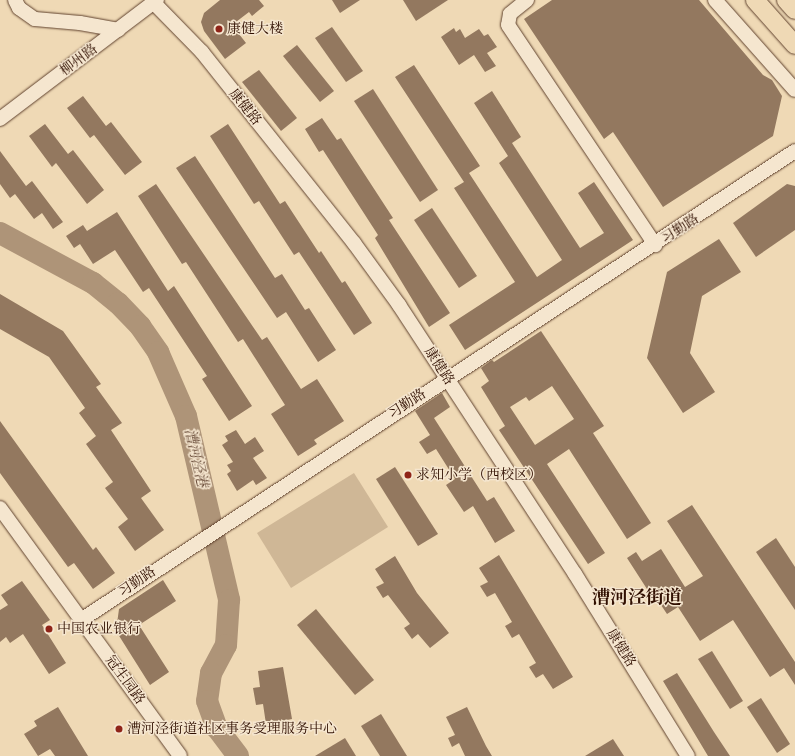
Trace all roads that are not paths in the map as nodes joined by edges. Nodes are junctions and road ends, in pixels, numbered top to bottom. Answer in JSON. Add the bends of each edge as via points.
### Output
{"nodes":[{"id":1,"x":14,"y":0,"type":"edge"},
{"id":2,"x":527,"y":0,"type":"edge"},
{"id":3,"x":715,"y":0,"type":"edge"},
{"id":4,"x":755,"y":0,"type":"edge"},
{"id":5,"x":786,"y":0,"type":"edge"},
{"id":6,"x":156,"y":1,"type":"edge"},
{"id":7,"x":795,"y":10,"type":"edge"},
{"id":8,"x":118,"y":30,"type":"junction"},
{"id":9,"x":795,"y":45,"type":"edge"},
{"id":10,"x":795,"y":90,"type":"edge"},
{"id":11,"x":0,"y":119,"type":"edge"},
{"id":12,"x":795,"y":151,"type":"edge"},
{"id":13,"x":655,"y":245,"type":"junction"},
{"id":14,"x":447,"y":378,"type":"junction"},
{"id":15,"x":0,"y":508,"type":"edge"},
{"id":16,"x":81,"y":620,"type":"junction"},
{"id":17,"x":180,"y":756,"type":"edge"},
{"id":18,"x":688,"y":756,"type":"edge"}],
"edges":[{"from":1,"to":8,"type":"street","via":[[19,8],[35,19]]},
{"from":2,"to":13,"type":"street","via":[[510,14],[508,25]]},
{"from":3,"to":10,"type":"street"},
{"from":4,"to":9,"type":"main road"},
{"from":5,"to":7,"type":"main road"},
{"from":6,"to":8,"type":"street","name":"柳州路"},
{"from":6,"to":14,"type":"street","name":"康健路","via":[[202,52],[354,243]]},
{"from":8,"to":11,"type":"street","name":"柳州路"},
{"from":12,"to":13,"type":"street","name":"习勤路"},
{"from":13,"to":14,"type":"street","name":"习勤路"},
{"from":14,"to":16,"type":"street","name":"习勤路"},
{"from":14,"to":18,"type":"street","name":"康健路","via":[[575,574]]},
{"from":15,"to":16,"type":"street","name":"冠生园路"},
{"from":16,"to":17,"type":"street","name":"冠生园路"}]}
